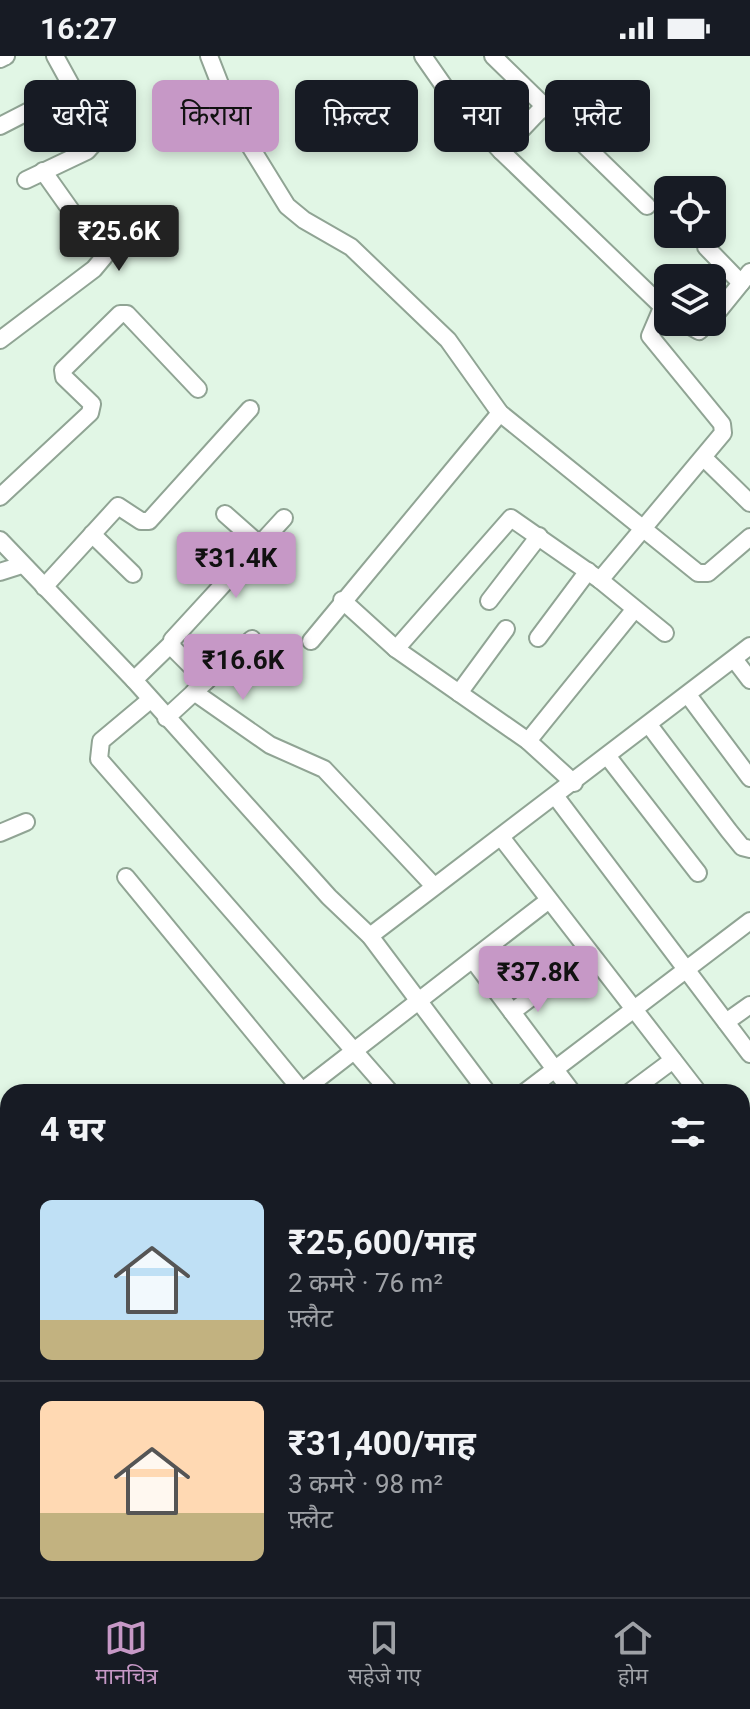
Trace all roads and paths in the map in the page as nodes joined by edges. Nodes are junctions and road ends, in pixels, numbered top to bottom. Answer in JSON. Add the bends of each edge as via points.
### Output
{"nodes":[{"id":1,"x":6,"y":56,"type":"edge"},
{"id":2,"x":55,"y":56,"type":"edge"},
{"id":3,"x":209,"y":56,"type":"edge"},
{"id":4,"x":423,"y":56,"type":"edge"},
{"id":5,"x":493,"y":56,"type":"edge"},
{"id":6,"x":0,"y":59,"type":"edge"},
{"id":7,"x":67,"y":80,"type":"edge"},
{"id":8,"x":440,"y":80,"type":"edge"},
{"id":9,"x":544,"y":106,"type":"junction"},
{"id":10,"x":24,"y":114,"type":"edge"},
{"id":11,"x":529,"y":122,"type":"edge"},
{"id":12,"x":0,"y":126,"type":"edge"},
{"id":13,"x":85,"y":152,"type":"edge"},
{"id":14,"x":502,"y":152,"type":"edge"},
{"id":15,"x":43,"y":171,"type":"junction"},
{"id":16,"x":26,"y":180,"type":"dead end"},
{"id":17,"x":647,"y":206,"type":"dead end"},
{"id":18,"x":707,"y":248,"type":"edge"},
{"id":19,"x":746,"y":278,"type":"edge"},
{"id":20,"x":654,"y":299,"type":"edge"},
{"id":21,"x":726,"y":302,"type":"edge"},
{"id":22,"x":654,"y":329,"type":"edge"},
{"id":23,"x":0,"y":340,"type":"edge"},
{"id":24,"x":198,"y":389,"type":"dead end"},
{"id":25,"x":250,"y":409,"type":"dead end"},
{"id":26,"x":500,"y":413,"type":"junction"},
{"id":27,"x":704,"y":458,"type":"junction"},
{"id":28,"x":0,"y":497,"type":"edge"},
{"id":29,"x":750,"y":503,"type":"edge"},
{"id":30,"x":225,"y":514,"type":"dead end"},
{"id":31,"x":284,"y":518,"type":"dead end"},
{"id":32,"x":641,"y":528,"type":"junction"},
{"id":33,"x":92,"y":534,"type":"junction"},
{"id":34,"x":539,"y":536,"type":"junction"},
{"id":35,"x":750,"y":537,"type":"edge"},
{"id":36,"x":0,"y":540,"type":"edge"},
{"id":37,"x":260,"y":545,"type":"junction"},
{"id":38,"x":22,"y":565,"type":"junction"},
{"id":39,"x":0,"y":572,"type":"edge"},
{"id":40,"x":133,"y":574,"type":"dead end"},
{"id":41,"x":594,"y":576,"type":"junction"},
{"id":42,"x":44,"y":587,"type":"junction"},
{"id":43,"x":342,"y":600,"type":"junction"},
{"id":44,"x":489,"y":601,"type":"dead end"},
{"id":45,"x":634,"y":610,"type":"junction"},
{"id":46,"x":506,"y":629,"type":"dead end"},
{"id":47,"x":665,"y":633,"type":"dead end"},
{"id":48,"x":538,"y":638,"type":"dead end"},
{"id":49,"x":252,"y":639,"type":"dead end"},
{"id":50,"x":311,"y":641,"type":"dead end"},
{"id":51,"x":171,"y":644,"type":"junction"},
{"id":52,"x":750,"y":646,"type":"edge"},
{"id":53,"x":396,"y":649,"type":"junction"},
{"id":54,"x":734,"y":659,"type":"junction"},
{"id":55,"x":134,"y":680,"type":"junction"},
{"id":56,"x":750,"y":680,"type":"edge"},
{"id":57,"x":200,"y":686,"type":"junction"},
{"id":58,"x":459,"y":693,"type":"junction"},
{"id":59,"x":688,"y":695,"type":"junction"},
{"id":60,"x":150,"y":700,"type":"junction"},
{"id":61,"x":166,"y":718,"type":"junction"},
{"id":62,"x":649,"y":725,"type":"junction"},
{"id":63,"x":528,"y":741,"type":"junction"},
{"id":64,"x":608,"y":757,"type":"junction"},
{"id":65,"x":750,"y":778,"type":"edge"},
{"id":66,"x":574,"y":783,"type":"junction"},
{"id":67,"x":556,"y":797,"type":"junction"},
{"id":68,"x":26,"y":822,"type":"dead end"},
{"id":69,"x":0,"y":833,"type":"edge"},
{"id":70,"x":501,"y":837,"type":"junction"},
{"id":71,"x":750,"y":849,"type":"edge"},
{"id":72,"x":698,"y":873,"type":"dead end"},
{"id":73,"x":126,"y":877,"type":"dead end"},
{"id":74,"x":433,"y":885,"type":"junction"},
{"id":75,"x":549,"y":900,"type":"junction"},
{"id":76,"x":750,"y":921,"type":"edge"},
{"id":77,"x":370,"y":936,"type":"junction"},
{"id":78,"x":590,"y":953,"type":"junction"},
{"id":79,"x":473,"y":960,"type":"junction"},
{"id":80,"x":686,"y":970,"type":"junction"},
{"id":81,"x":419,"y":1000,"type":"junction"},
{"id":82,"x":750,"y":1005,"type":"edge"},
{"id":83,"x":633,"y":1009,"type":"junction"},
{"id":84,"x":512,"y":1012,"type":"junction"},
{"id":85,"x":726,"y":1022,"type":"junction"},
{"id":86,"x":356,"y":1049,"type":"junction"},
{"id":87,"x":750,"y":1054,"type":"edge"},
{"id":88,"x":673,"y":1060,"type":"junction"},
{"id":89,"x":554,"y":1069,"type":"junction"},
{"id":90,"x":295,"y":1084,"type":"edge"},
{"id":91,"x":312,"y":1084,"type":"edge"},
{"id":92,"x":384,"y":1084,"type":"edge"},
{"id":93,"x":481,"y":1084,"type":"edge"},
{"id":94,"x":535,"y":1084,"type":"edge"},
{"id":95,"x":566,"y":1084,"type":"edge"},
{"id":96,"x":641,"y":1084,"type":"edge"},
{"id":97,"x":692,"y":1084,"type":"edge"}],
"edges":[{"from":1,"to":6,"type":"street"},
{"from":2,"to":7,"type":"street"},
{"from":3,"to":26,"type":"street","via":[[234,120],[287,206],[351,247],[448,340]]},
{"from":4,"to":8,"type":"street"},
{"from":5,"to":9,"type":"street"},
{"from":9,"to":11,"type":"street"},
{"from":9,"to":17,"type":"street"},
{"from":10,"to":12,"type":"street"},
{"from":13,"to":15,"type":"street"},
{"from":14,"to":20,"type":"street"},
{"from":15,"to":16,"type":"street"},
{"from":15,"to":23,"type":"street","via":[[104,257]]},
{"from":18,"to":19,"type":"street"},
{"from":19,"to":21,"type":"street"},
{"from":22,"to":27,"type":"street","via":[[650,336],[723,427]]},
{"from":24,"to":28,"type":"street","via":[[122,312],[63,370],[92,404],[90,413]]},
{"from":25,"to":33,"type":"street","via":[[149,521],[120,506]]},
{"from":26,"to":32,"type":"street"},
{"from":26,"to":43,"type":"street"},
{"from":27,"to":29,"type":"street"},
{"from":27,"to":32,"type":"street"},
{"from":30,"to":37,"type":"street"},
{"from":31,"to":37,"type":"street"},
{"from":32,"to":35,"type":"street","via":[[704,575]]},
{"from":32,"to":41,"type":"street"},
{"from":33,"to":40,"type":"street"},
{"from":33,"to":42,"type":"street"},
{"from":34,"to":41,"type":"street"},
{"from":34,"to":44,"type":"street"},
{"from":34,"to":53,"type":"street","via":[[515,519],[505,521]]},
{"from":36,"to":38,"type":"street"},
{"from":37,"to":51,"type":"street"},
{"from":38,"to":39,"type":"street"},
{"from":38,"to":42,"type":"street"},
{"from":41,"to":45,"type":"street"},
{"from":41,"to":48,"type":"street"},
{"from":42,"to":55,"type":"street"},
{"from":43,"to":50,"type":"street"},
{"from":43,"to":53,"type":"street"},
{"from":45,"to":47,"type":"street"},
{"from":45,"to":63,"type":"street"},
{"from":46,"to":58,"type":"street"},
{"from":49,"to":57,"type":"street"},
{"from":51,"to":55,"type":"street"},
{"from":51,"to":57,"type":"street"},
{"from":52,"to":54,"type":"street"},
{"from":53,"to":58,"type":"street"},
{"from":54,"to":56,"type":"street"},
{"from":54,"to":59,"type":"street"},
{"from":55,"to":60,"type":"street"},
{"from":57,"to":61,"type":"street"},
{"from":57,"to":74,"type":"street","via":[[270,745],[324,769]]},
{"from":58,"to":63,"type":"street"},
{"from":59,"to":62,"type":"street"},
{"from":59,"to":65,"type":"street"},
{"from":60,"to":61,"type":"street"},
{"from":60,"to":86,"type":"street","via":[[101,741],[99,759]]},
{"from":61,"to":77,"type":"street"},
{"from":62,"to":64,"type":"street"},
{"from":62,"to":71,"type":"street","via":[[742,847]]},
{"from":63,"to":66,"type":"street"},
{"from":64,"to":66,"type":"street"},
{"from":64,"to":72,"type":"street"},
{"from":66,"to":67,"type":"street"},
{"from":67,"to":70,"type":"street"},
{"from":67,"to":80,"type":"street"},
{"from":68,"to":69,"type":"street"},
{"from":70,"to":74,"type":"street"},
{"from":70,"to":75,"type":"street"},
{"from":73,"to":90,"type":"street"},
{"from":74,"to":77,"type":"street"},
{"from":75,"to":78,"type":"street"},
{"from":75,"to":79,"type":"street"},
{"from":76,"to":80,"type":"street"},
{"from":77,"to":81,"type":"street"},
{"from":78,"to":83,"type":"street"},
{"from":78,"to":84,"type":"street"},
{"from":79,"to":81,"type":"street"},
{"from":79,"to":84,"type":"street"},
{"from":80,"to":83,"type":"street"},
{"from":80,"to":85,"type":"street"},
{"from":81,"to":86,"type":"street"},
{"from":81,"to":93,"type":"street"},
{"from":82,"to":85,"type":"street"},
{"from":83,"to":88,"type":"street"},
{"from":83,"to":89,"type":"street"},
{"from":84,"to":89,"type":"street"},
{"from":85,"to":87,"type":"street"},
{"from":86,"to":91,"type":"street"},
{"from":86,"to":92,"type":"street"},
{"from":88,"to":96,"type":"street"},
{"from":88,"to":97,"type":"street"},
{"from":89,"to":94,"type":"street"},
{"from":89,"to":95,"type":"street"}]}
